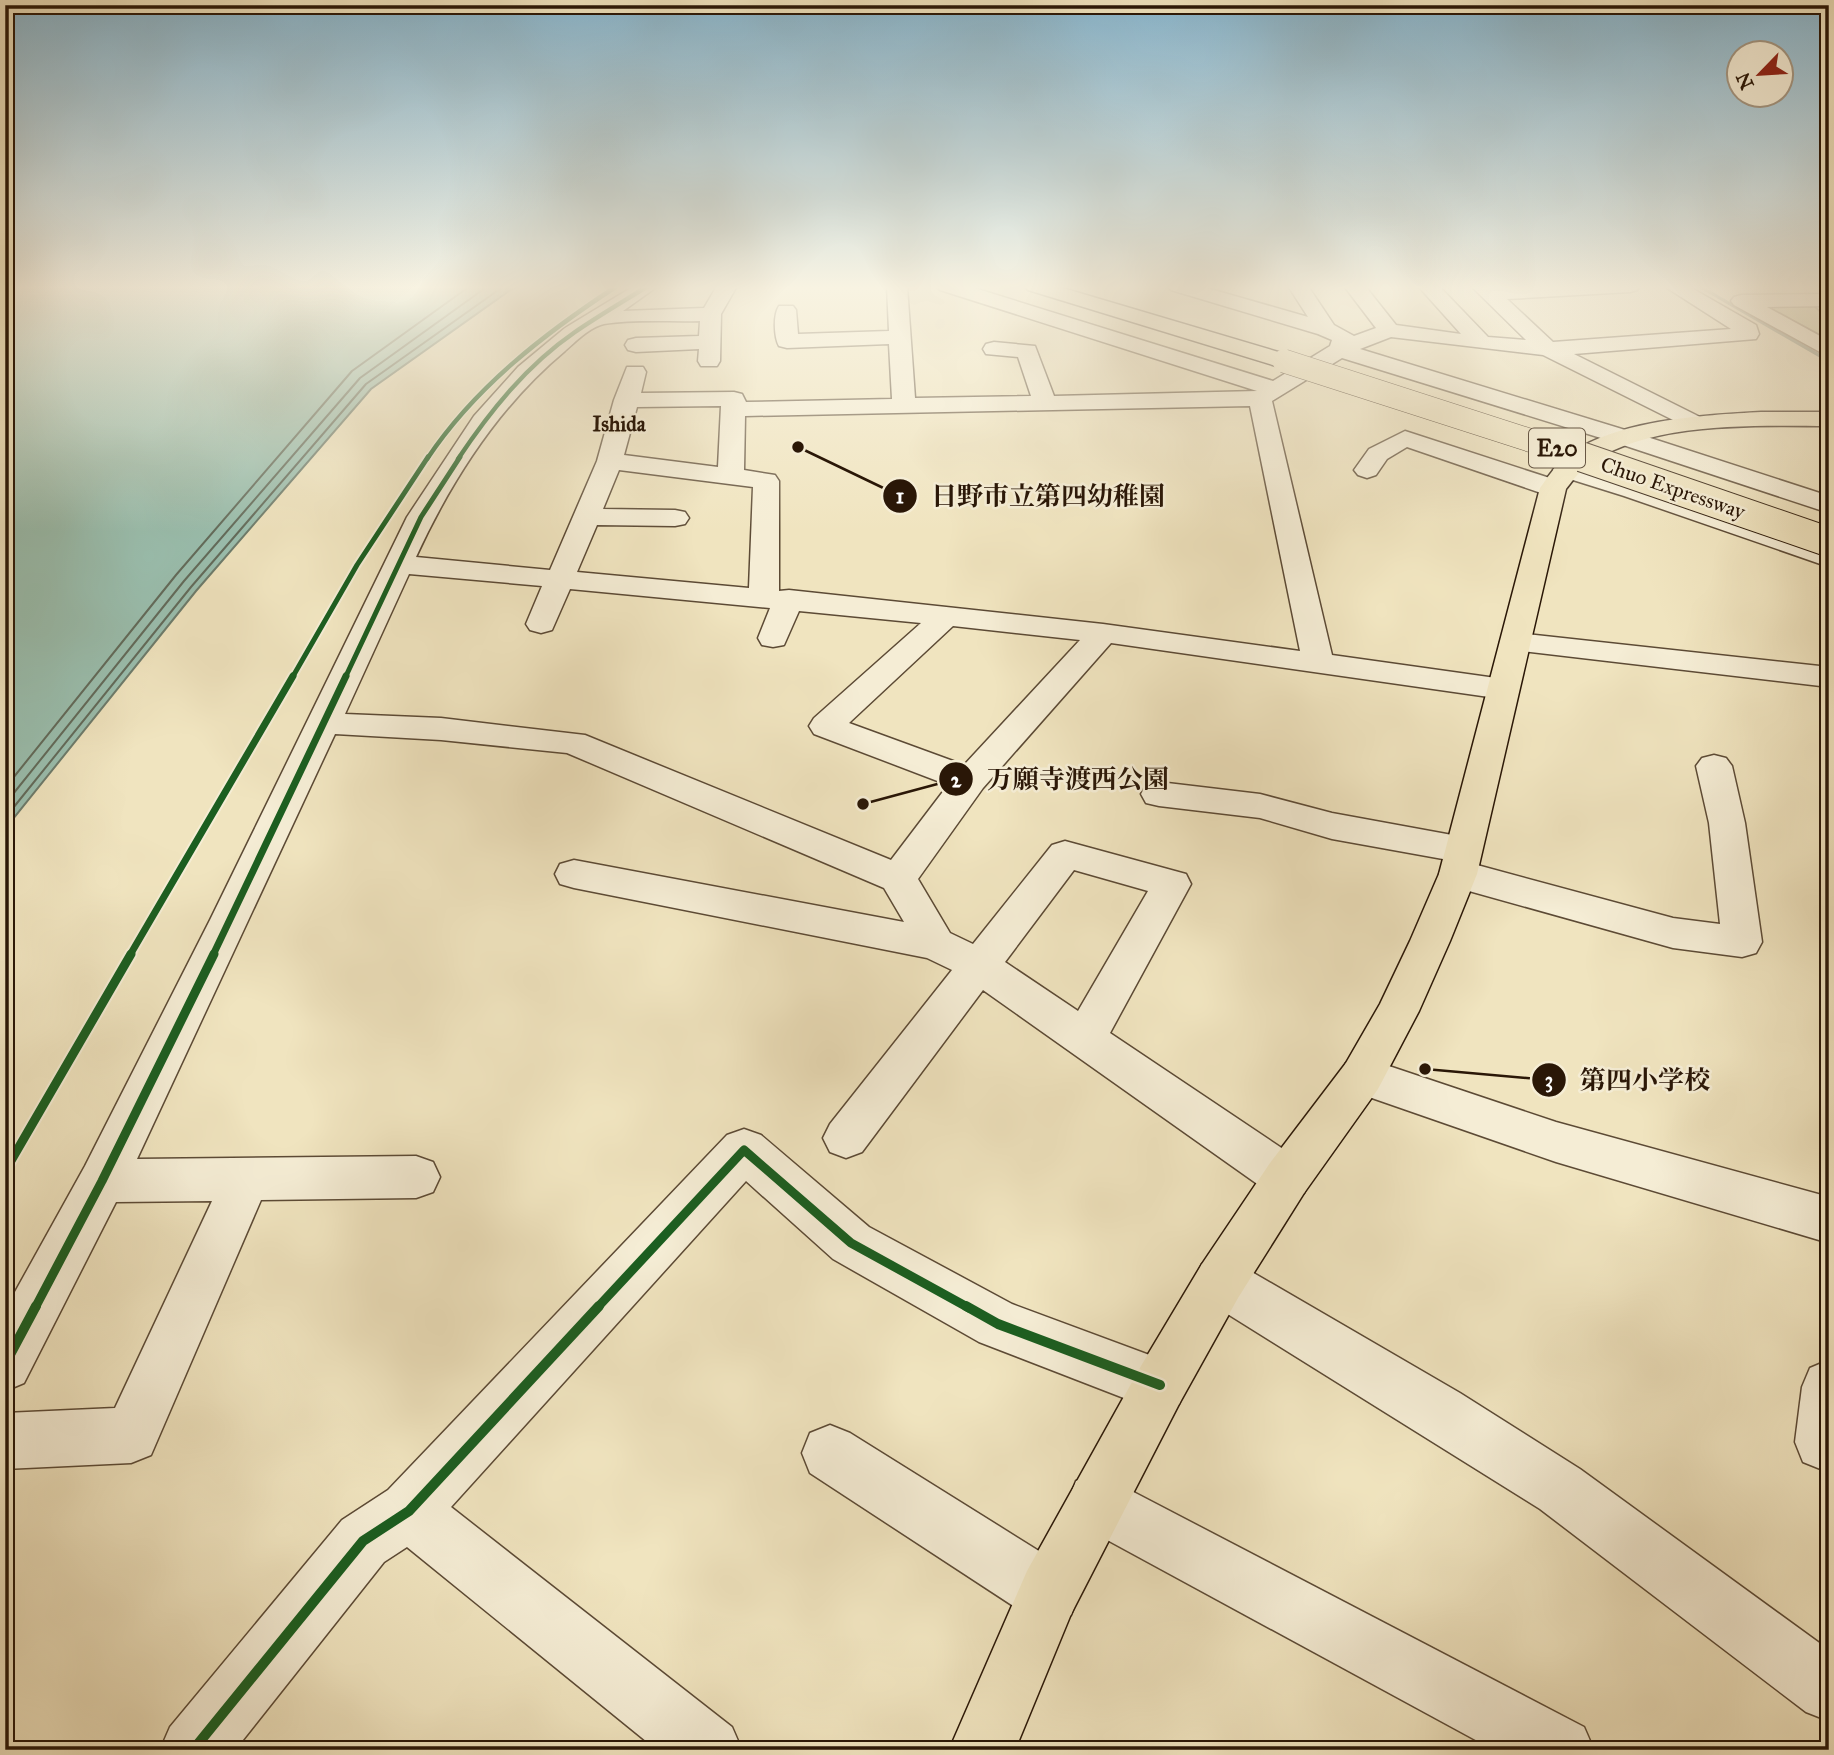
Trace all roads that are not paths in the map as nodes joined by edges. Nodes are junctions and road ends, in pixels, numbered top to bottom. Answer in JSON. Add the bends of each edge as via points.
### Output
{"nodes":[{"id":1,"x":532,"y":368,"type":"edge"},
{"id":2,"x":902,"y":368,"type":"edge"},
{"id":3,"x":1033,"y":368,"type":"edge"},
{"id":4,"x":1193,"y":368,"type":"edge"},
{"id":5,"x":1300,"y":368,"type":"edge"},
{"id":6,"x":1329,"y":368,"type":"edge"},
{"id":7,"x":1337,"y":368,"type":"edge"},
{"id":8,"x":1416,"y":368,"type":"edge"},
{"id":9,"x":1585,"y":368,"type":"edge"},
{"id":10,"x":635,"y":372,"type":"dead end"},
{"id":11,"x":1269,"y":394,"type":"junction"},
{"id":12,"x":626,"y":400,"type":"junction"},
{"id":13,"x":1045,"y":403,"type":"junction"},
{"id":14,"x":904,"y":406,"type":"junction"},
{"id":15,"x":733,"y":409,"type":"junction"},
{"id":16,"x":1828,"y":420,"type":"edge"},
{"id":17,"x":1690,"y":422,"type":"junction"},
{"id":18,"x":1626,"y":438,"type":"junction"},
{"id":19,"x":610,"y":461,"type":"junction"},
{"id":20,"x":1367,"y":470,"type":"dead end"},
{"id":21,"x":730,"y":476,"type":"junction"},
{"id":22,"x":1560,"y":479,"type":"junction"},
{"id":23,"x":1829,"y":505,"type":"edge"},
{"id":24,"x":587,"y":517,"type":"junction"},
{"id":25,"x":675,"y":518,"type":"dead end"},
{"id":26,"x":1829,"y":521,"type":"edge"},
{"id":27,"x":1829,"y":541,"type":"edge"},
{"id":28,"x":1829,"y":559,"type":"edge"},
{"id":29,"x":398,"y":564,"type":"junction"},
{"id":30,"x":561,"y":580,"type":"junction"},
{"id":31,"x":777,"y":598,"type":"junction"},
{"id":32,"x":946,"y":615,"type":"junction"},
{"id":33,"x":541,"y":624,"type":"dead end"},
{"id":34,"x":1103,"y":634,"type":"junction"},
{"id":35,"x":773,"y":638,"type":"dead end"},
{"id":36,"x":1516,"y":642,"type":"junction"},
{"id":37,"x":1318,"y":663,"type":"junction"},
{"id":38,"x":1829,"y":677,"type":"edge"},
{"id":39,"x":1503,"y":689,"type":"junction"},
{"id":40,"x":322,"y":723,"type":"junction"},
{"id":41,"x":1714,"y":766,"type":"dead end"},
{"id":42,"x":970,"y":779,"type":"junction"},
{"id":43,"x":1158,"y":794,"type":"dead end"},
{"id":44,"x":1460,"y":862,"type":"junction"},
{"id":45,"x":574,"y":874,"type":"dead end"},
{"id":46,"x":898,"y":878,"type":"junction"},
{"id":47,"x":936,"y":944,"type":"junction"},
{"id":48,"x":978,"y":965,"type":"junction"},
{"id":49,"x":1085,"y":1039,"type":"junction"},
{"id":50,"x":1362,"y":1076,"type":"junction"},
{"id":51,"x":846,"y":1138,"type":"dead end"},
{"id":52,"x":416,"y":1177,"type":"dead end"},
{"id":53,"x":1287,"y":1178,"type":"junction"},
{"id":54,"x":246,"y":1179,"type":"junction"},
{"id":55,"x":102,"y":1181,"type":"junction"},
{"id":56,"x":1829,"y":1220,"type":"edge"},
{"id":57,"x":1220,"y":1281,"type":"junction"},
{"id":58,"x":5,"y":1364,"type":"edge"},
{"id":59,"x":1160,"y":1385,"type":"junction"},
{"id":60,"x":1829,"y":1387,"type":"edge"},
{"id":61,"x":5,"y":1441,"type":"edge"},
{"id":62,"x":1823,"y":1442,"type":"dead end"},
{"id":63,"x":830,"y":1453,"type":"dead end"},
{"id":64,"x":1097,"y":1502,"type":"junction"},
{"id":65,"x":409,"y":1511,"type":"junction"},
{"id":66,"x":1049,"y":1593,"type":"junction"},
{"id":67,"x":1829,"y":1689,"type":"edge"},
{"id":68,"x":192,"y":1750,"type":"edge"},
{"id":69,"x":709,"y":1750,"type":"edge"},
{"id":70,"x":982,"y":1750,"type":"edge"},
{"id":71,"x":1561,"y":1750,"type":"edge"}],
"edges":[{"from":1,"to":29,"type":"street","via":[[503,395],[461,451]]},
{"from":2,"to":14,"type":"street"},
{"from":3,"to":13,"type":"street"},
{"from":4,"to":11,"type":"street"},
{"from":5,"to":11,"type":"street"},
{"from":6,"to":27,"type":"main road","name":"Chuo Expressway","number":"E20","bridge":true},
{"from":7,"to":26,"type":"main road","name":"Chuo Expressway","number":"E20","via":[[1590,440]]},
{"from":8,"to":18,"type":"street"},
{"from":9,"to":17,"type":"street"},
{"from":10,"to":12,"type":"street"},
{"from":11,"to":13,"type":"street"},
{"from":11,"to":37,"type":"street"},
{"from":12,"to":15,"type":"street","via":[[734,399]]},
{"from":12,"to":19,"type":"street"},
{"from":13,"to":14,"type":"street"},
{"from":14,"to":15,"type":"street"},
{"from":15,"to":21,"type":"street"},
{"from":16,"to":17,"type":"main road"},
{"from":17,"to":18,"type":"main road"},
{"from":18,"to":22,"type":"main road","via":[[1592,452]]},
{"from":18,"to":23,"type":"street"},
{"from":19,"to":21,"type":"street"},
{"from":19,"to":24,"type":"street"},
{"from":20,"to":22,"type":"street","via":[[1378,454],[1405,438]]},
{"from":21,"to":31,"type":"street","via":[[766,481]]},
{"from":22,"to":28,"type":"street","via":[[1633,490]]},
{"from":22,"to":36,"type":"main road"},
{"from":24,"to":25,"type":"street"},
{"from":24,"to":30,"type":"street"},
{"from":29,"to":30,"type":"street"},
{"from":29,"to":40,"type":"street"},
{"from":30,"to":31,"type":"street"},
{"from":30,"to":33,"type":"street"},
{"from":31,"to":32,"type":"street"},
{"from":31,"to":35,"type":"street"},
{"from":32,"to":34,"type":"street"},
{"from":32,"to":42,"type":"street","via":[[825,726]]},
{"from":34,"to":37,"type":"street"},
{"from":34,"to":42,"type":"street"},
{"from":36,"to":38,"type":"street"},
{"from":36,"to":39,"type":"main road"},
{"from":37,"to":39,"type":"street"},
{"from":39,"to":44,"type":"main road"},
{"from":40,"to":46,"type":"street","via":[[442,729],[573,743]]},
{"from":40,"to":55,"type":"street"},
{"from":41,"to":44,"type":"street","via":[[1727,823],[1742,942],[1673,933]]},
{"from":42,"to":46,"type":"street"},
{"from":43,"to":44,"type":"street","via":[[1260,806]]},
{"from":44,"to":50,"type":"main road","via":[[1398,1011]]},
{"from":45,"to":47,"type":"street"},
{"from":46,"to":47,"type":"street"},
{"from":47,"to":48,"type":"street"},
{"from":48,"to":49,"type":"street"},
{"from":48,"to":49,"type":"street","via":[[1065,854],[1172,884]]},
{"from":48,"to":51,"type":"street"},
{"from":49,"to":53,"type":"street"},
{"from":50,"to":53,"type":"main road"},
{"from":50,"to":56,"type":"street","via":[[1556,1142]]},
{"from":52,"to":54,"type":"street"},
{"from":53,"to":57,"type":"main road"},
{"from":54,"to":55,"type":"street"},
{"from":54,"to":61,"type":"street","via":[[131,1435]]},
{"from":55,"to":58,"type":"street"},
{"from":57,"to":59,"type":"main road"},
{"from":57,"to":67,"type":"street","via":[[1560,1489]]},
{"from":59,"to":64,"type":"main road"},
{"from":59,"to":65,"type":"street","via":[[998,1324],[863,1250],[744,1150]]},
{"from":60,"to":62,"type":"street"},
{"from":63,"to":66,"type":"street"},
{"from":64,"to":66,"type":"main road"},
{"from":64,"to":71,"type":"street"},
{"from":65,"to":68,"type":"street","via":[[363,1541]]},
{"from":65,"to":69,"type":"street"},
{"from":66,"to":70,"type":"main road"}]}
